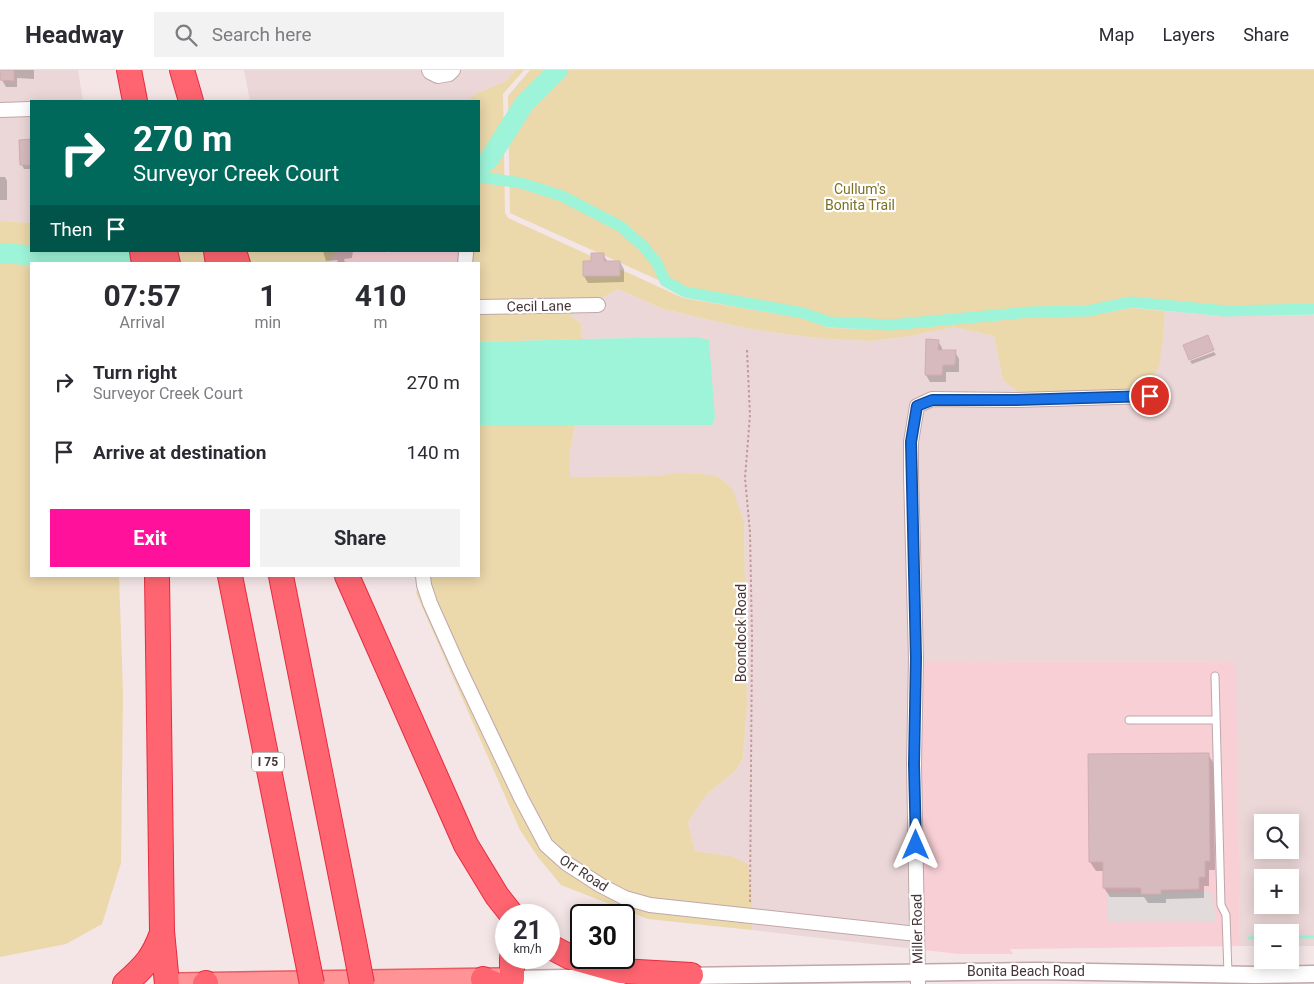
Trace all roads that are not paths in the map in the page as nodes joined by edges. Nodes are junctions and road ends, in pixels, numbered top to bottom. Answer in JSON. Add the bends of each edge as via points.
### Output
{"nodes":[{"id":1,"x":124,"y":70,"type":"edge"},
{"id":2,"x":128,"y":70,"type":"edge"},
{"id":3,"x":181,"y":70,"type":"edge"},
{"id":4,"x":429,"y":70,"type":"edge"},
{"id":5,"x":454,"y":70,"type":"edge"},
{"id":6,"x":127,"y":100,"type":"edge"},
{"id":7,"x":135,"y":100,"type":"edge"},
{"id":8,"x":186,"y":100,"type":"edge"},
{"id":9,"x":191,"y":100,"type":"edge"},
{"id":10,"x":30,"y":109,"type":"edge"},
{"id":11,"x":0,"y":110,"type":"edge"},
{"id":12,"x":598,"y":305,"type":"dead end"},
{"id":13,"x":480,"y":307,"type":"edge"},
{"id":14,"x":1150,"y":396,"type":"dead end"},
{"id":15,"x":157,"y":577,"type":"edge"},
{"id":16,"x":230,"y":577,"type":"edge"},
{"id":17,"x":281,"y":577,"type":"edge"},
{"id":18,"x":347,"y":577,"type":"edge"},
{"id":19,"x":423,"y":577,"type":"edge"},
{"id":20,"x":1215,"y":676,"type":"dead end"},
{"id":21,"x":1130,"y":720,"type":"dead end"},
{"id":22,"x":1216,"y":720,"type":"junction"},
{"id":23,"x":466,"y":845,"type":"junction"},
{"id":24,"x":503,"y":904,"type":"edge"},
{"id":25,"x":495,"y":905,"type":"edge"},
{"id":26,"x":162,"y":931,"type":"junction"},
{"id":27,"x":917,"y":934,"type":"junction"},
{"id":28,"x":560,"y":952,"type":"edge"},
{"id":29,"x":1314,"y":974,"type":"edge"},
{"id":30,"x":690,"y":975,"type":"junction"},
{"id":31,"x":502,"y":977,"type":"edge"},
{"id":32,"x":918,"y":978,"type":"edge"},
{"id":33,"x":1234,"y":978,"type":"edge"},
{"id":34,"x":1255,"y":979,"type":"edge"},
{"id":35,"x":125,"y":984,"type":"edge"},
{"id":36,"x":167,"y":984,"type":"edge"},
{"id":37,"x":180,"y":984,"type":"edge"},
{"id":38,"x":205,"y":984,"type":"edge"},
{"id":39,"x":312,"y":984,"type":"edge"},
{"id":40,"x":362,"y":984,"type":"edge"}],
"edges":[{"from":1,"to":6,"type":"highway"},
{"from":2,"to":7,"type":"highway"},
{"from":3,"to":8,"type":"highway"},
{"from":3,"to":9,"type":"highway"},
{"from":4,"to":5,"type":"street","via":[[438,76]]},
{"from":10,"to":11,"type":"street"},
{"from":12,"to":13,"type":"street","name":"Cecil Lane"},
{"from":14,"to":27,"type":"street","name":"Miller Road","via":[[939,399],[917,406],[911,442]]},
{"from":15,"to":26,"type":"highway"},
{"from":16,"to":39,"type":"highway","number":"I 75","bridge":true},
{"from":17,"to":40,"type":"highway","bridge":true},
{"from":18,"to":23,"type":"highway"},
{"from":19,"to":27,"type":"street","name":"Orr Road","via":[[430,603],[521,798],[546,845],[557,856],[624,898],[650,905]]},
{"from":20,"to":22,"type":"lane"},
{"from":21,"to":22,"type":"lane"},
{"from":22,"to":33,"type":"lane","via":[[1221,905],[1226,915]]},
{"from":23,"to":24,"type":"highway"},
{"from":23,"to":25,"type":"highway"},
{"from":26,"to":35,"type":"highway","via":[[155,951],[144,967]]},
{"from":26,"to":36,"type":"highway"},
{"from":27,"to":32,"type":"street","name":"Miller Road"},
{"from":28,"to":30,"type":"highway","via":[[620,971]]},
{"from":29,"to":34,"type":"street","name":"Bonita Beach Road"},
{"from":30,"to":31,"type":"street","name":"Bonita Beach Road"},
{"from":30,"to":32,"type":"street","name":"Bonita Beach Road"},
{"from":31,"to":38,"type":"main road"},
{"from":32,"to":33,"type":"street","name":"Bonita Beach Road","via":[[1037,970]]},
{"from":33,"to":34,"type":"street","name":"Bonita Beach Road"},
{"from":37,"to":38,"type":"main road"}]}
